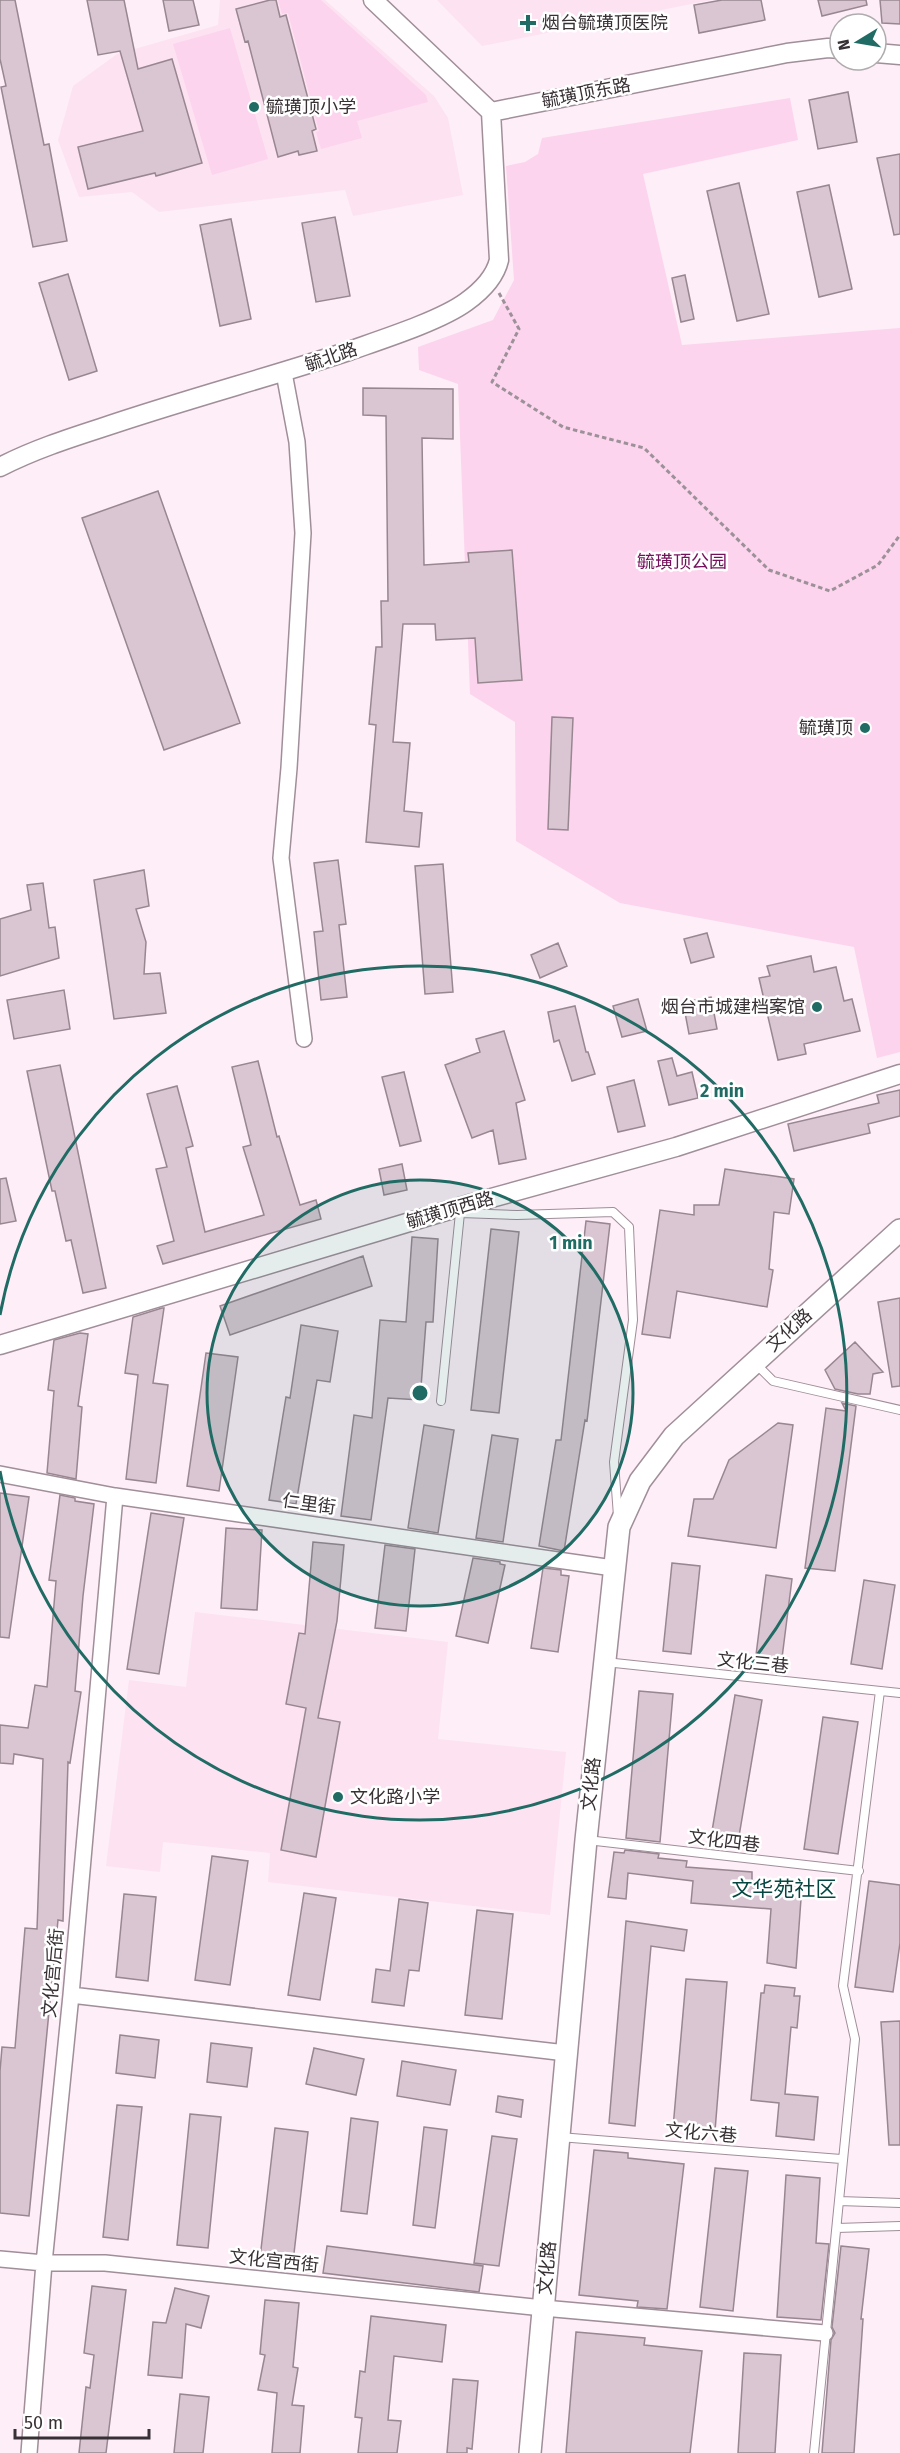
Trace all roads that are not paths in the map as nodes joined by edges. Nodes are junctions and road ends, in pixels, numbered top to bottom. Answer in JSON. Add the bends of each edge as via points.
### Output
{"nodes":[{"id":1,"x":374,"y":0,"type":"edge"},
{"id":2,"x":828,"y":48,"type":"edge"},
{"id":3,"x":491,"y":112,"type":"junction"},
{"id":4,"x":284,"y":373,"type":"junction"},
{"id":5,"x":0,"y":467,"type":"edge"},
{"id":6,"x":304,"y":1039,"type":"dead end"},
{"id":7,"x":900,"y":1074,"type":"edge"},
{"id":8,"x":460,"y":1213,"type":"junction"},
{"id":9,"x":418,"y":1219,"type":"junction"},
{"id":10,"x":900,"y":1230,"type":"edge"},
{"id":11,"x":0,"y":1345,"type":"edge"},
{"id":12,"x":754,"y":1361,"type":"junction"},
{"id":13,"x":441,"y":1401,"type":"dead end"},
{"id":14,"x":900,"y":1410,"type":"edge"},
{"id":15,"x":0,"y":1474,"type":"edge"},
{"id":16,"x":115,"y":1496,"type":"junction"},
{"id":17,"x":619,"y":1527,"type":"junction"},
{"id":18,"x":613,"y":1569,"type":"junction"},
{"id":19,"x":604,"y":1662,"type":"junction"},
{"id":20,"x":880,"y":1691,"type":"junction"},
{"id":21,"x":900,"y":1693,"type":"edge"},
{"id":22,"x":586,"y":1840,"type":"junction"},
{"id":23,"x":860,"y":1871,"type":"junction"},
{"id":24,"x":71,"y":1995,"type":"junction"},
{"id":25,"x":566,"y":2053,"type":"junction"},
{"id":26,"x":558,"y":2137,"type":"junction"},
{"id":27,"x":841,"y":2159,"type":"junction"},
{"id":28,"x":839,"y":2201,"type":"junction"},
{"id":29,"x":900,"y":2203,"type":"edge"},
{"id":30,"x":900,"y":2226,"type":"edge"},
{"id":31,"x":837,"y":2228,"type":"junction"},
{"id":32,"x":0,"y":2259,"type":"edge"},
{"id":33,"x":44,"y":2263,"type":"junction"},
{"id":34,"x":543,"y":2308,"type":"junction"},
{"id":35,"x":825,"y":2333,"type":"junction"},
{"id":36,"x":29,"y":2453,"type":"edge"},
{"id":37,"x":530,"y":2453,"type":"edge"},
{"id":38,"x":814,"y":2453,"type":"edge"}],
"edges":[{"from":1,"to":3,"type":"street"},
{"from":2,"to":3,"type":"street","name":"毓璜顶东路"},
{"from":3,"to":4,"type":"street","name":"毓北路","via":[[499,260],[490,279],[466,303],[435,318]]},
{"from":4,"to":5,"type":"street","name":"毓北路","via":[[182,400],[29,452]]},
{"from":4,"to":6,"type":"street","via":[[297,442],[303,533],[281,858]]},
{"from":7,"to":9,"type":"street","name":"毓璜顶西路","via":[[676,1147]]},
{"from":8,"to":9,"type":"lane"},
{"from":8,"to":13,"type":"lane"},
{"from":8,"to":17,"type":"lane","via":[[612,1212],[629,1227],[633,1320],[614,1462]]},
{"from":9,"to":11,"type":"street","name":"毓璜顶西路"},
{"from":10,"to":12,"type":"main road","name":"文化路"},
{"from":12,"to":14,"type":"lane","via":[[773,1381]]},
{"from":12,"to":17,"type":"main road","name":"文化路","via":[[669,1443],[640,1481]]},
{"from":15,"to":16,"type":"street","name":"仁里街"},
{"from":16,"to":18,"type":"street","name":"仁里街"},
{"from":16,"to":24,"type":"street","name":"文化宫后街"},
{"from":17,"to":18,"type":"main road","name":"文化路"},
{"from":18,"to":19,"type":"main road","name":"文化路"},
{"from":19,"to":20,"type":"lane","name":"文化三巷"},
{"from":19,"to":22,"type":"main road","name":"文化路"},
{"from":20,"to":21,"type":"lane","name":"文化三巷"},
{"from":20,"to":23,"type":"lane"},
{"from":22,"to":23,"type":"lane","name":"文化四巷"},
{"from":22,"to":25,"type":"main road","name":"文化路"},
{"from":23,"to":27,"type":"lane","via":[[843,1986],[855,2039]]},
{"from":24,"to":25,"type":"street"},
{"from":24,"to":33,"type":"street","name":"文化宫后街"},
{"from":25,"to":26,"type":"main road","name":"文化路"},
{"from":26,"to":27,"type":"lane","name":"文化六巷"},
{"from":26,"to":34,"type":"main road","name":"文化路"},
{"from":27,"to":28,"type":"lane"},
{"from":28,"to":29,"type":"lane"},
{"from":28,"to":31,"type":"lane"},
{"from":30,"to":31,"type":"lane"},
{"from":31,"to":35,"type":"lane"},
{"from":32,"to":33,"type":"street","name":"文化宫西街"},
{"from":33,"to":34,"type":"street","name":"文化宫西街","via":[[105,2263]]},
{"from":33,"to":36,"type":"street","name":"文化宫后街"},
{"from":34,"to":35,"type":"street","name":"文化宫西街"},
{"from":34,"to":37,"type":"main road","name":"文化路"},
{"from":35,"to":38,"type":"lane"}]}
